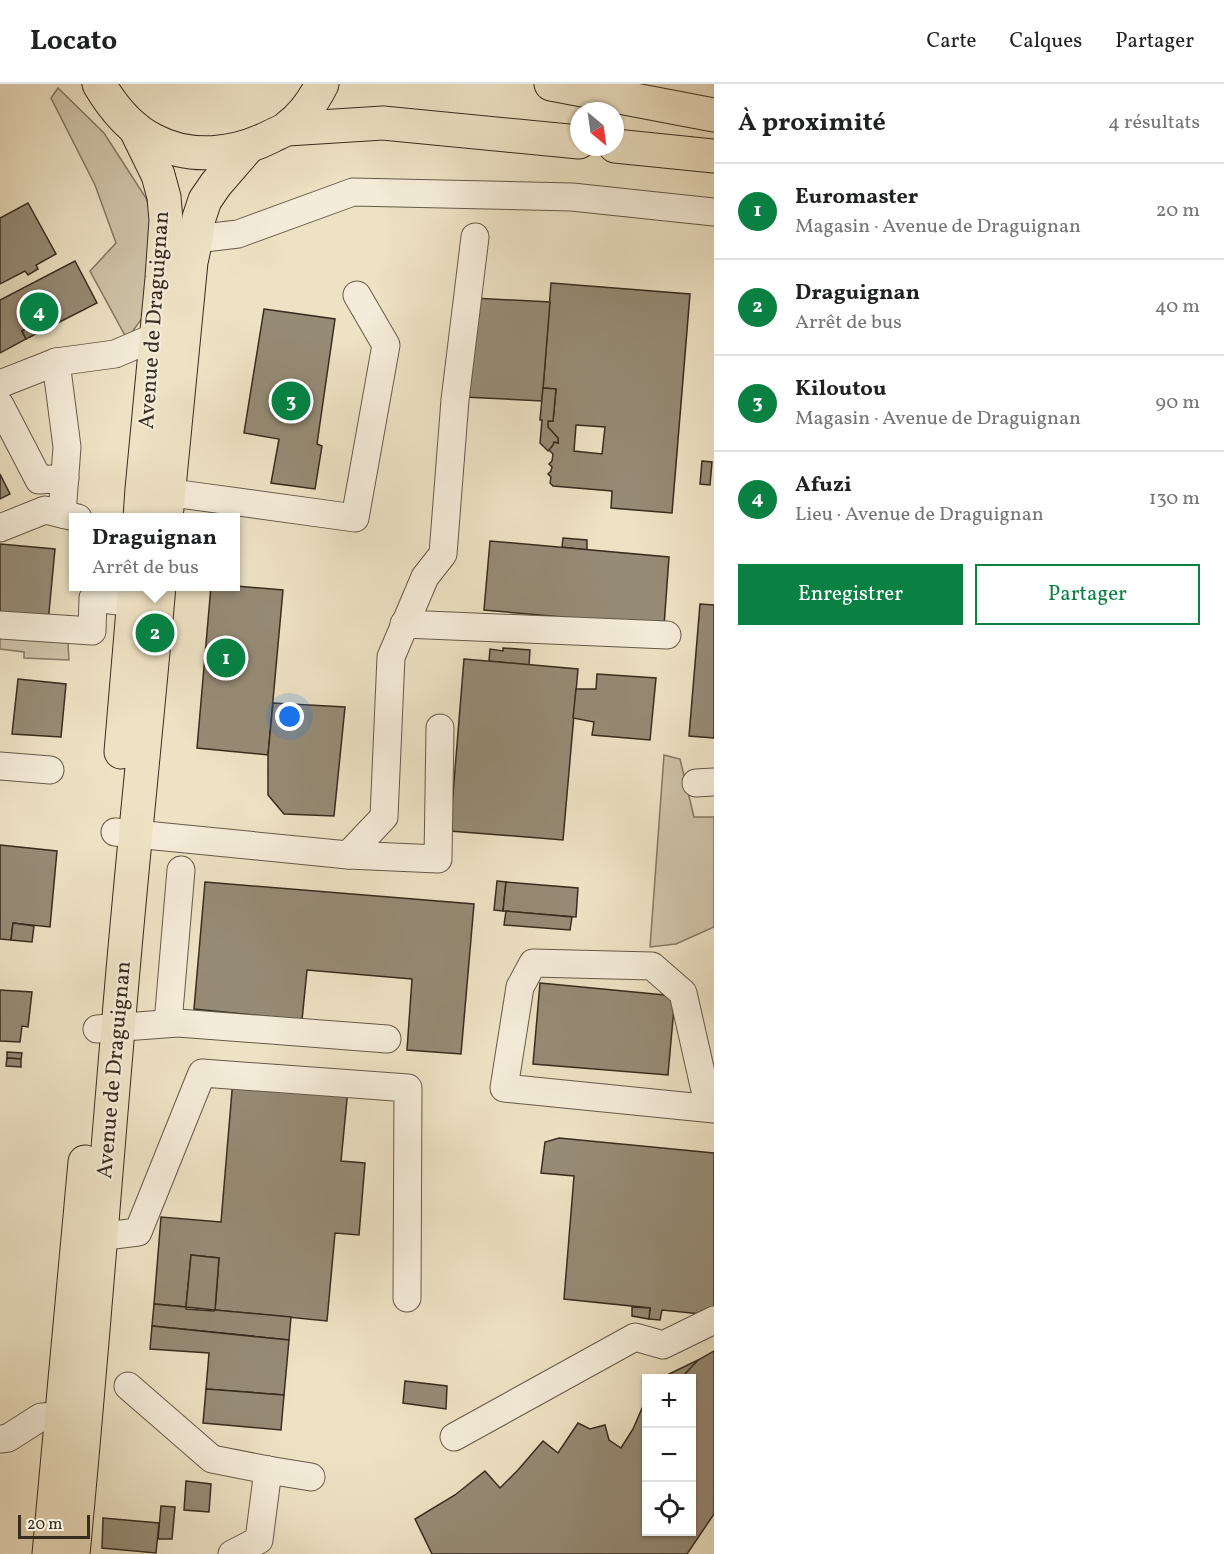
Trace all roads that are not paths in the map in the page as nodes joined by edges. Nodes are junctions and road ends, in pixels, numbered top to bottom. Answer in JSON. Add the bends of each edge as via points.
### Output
{"nodes":[{"id":1,"x":99,"y":84,"type":"edge"},
{"id":2,"x":322,"y":84,"type":"edge"},
{"id":3,"x":551,"y":84,"type":"edge"},
{"id":4,"x":714,"y":115,"type":"edge"},
{"id":5,"x":135,"y":128,"type":"junction"},
{"id":6,"x":287,"y":129,"type":"junction"},
{"id":7,"x":570,"y":141,"type":"edge"},
{"id":8,"x":248,"y":147,"type":"junction"},
{"id":9,"x":624,"y":147,"type":"edge"},
{"id":10,"x":714,"y":156,"type":"edge"},
{"id":11,"x":714,"y":212,"type":"edge"},
{"id":12,"x":475,"y":237,"type":"dead end"},
{"id":13,"x":196,"y":239,"type":"junction"},
{"id":14,"x":357,"y":295,"type":"dead end"},
{"id":15,"x":157,"y":336,"type":"junction"},
{"id":16,"x":56,"y":362,"type":"junction"},
{"id":17,"x":0,"y":384,"type":"edge"},
{"id":18,"x":0,"y":405,"type":"edge"},
{"id":19,"x":65,"y":478,"type":"junction"},
{"id":20,"x":154,"y":504,"type":"edge"},
{"id":21,"x":70,"y":513,"type":"edge"},
{"id":22,"x":69,"y":516,"type":"edge"},
{"id":23,"x":0,"y":528,"type":"edge"},
{"id":24,"x":146,"y":596,"type":"edge"},
{"id":25,"x":404,"y":624,"type":"junction"},
{"id":26,"x":0,"y":625,"type":"edge"},
{"id":27,"x":667,"y":635,"type":"dead end"},
{"id":28,"x":440,"y":728,"type":"dead end"},
{"id":29,"x":0,"y":766,"type":"edge"},
{"id":30,"x":50,"y":770,"type":"dead end"},
{"id":31,"x":125,"y":833,"type":"junction"},
{"id":32,"x":348,"y":855,"type":"junction"},
{"id":33,"x":181,"y":870,"type":"dead end"},
{"id":34,"x":168,"y":1023,"type":"junction"},
{"id":35,"x":107,"y":1028,"type":"junction"},
{"id":36,"x":387,"y":1039,"type":"dead end"},
{"id":37,"x":712,"y":1109,"type":"edge"},
{"id":38,"x":89,"y":1238,"type":"junction"},
{"id":39,"x":407,"y":1298,"type":"dead end"},
{"id":40,"x":714,"y":1320,"type":"edge"},
{"id":41,"x":128,"y":1386,"type":"dead end"},
{"id":42,"x":74,"y":1415,"type":"junction"},
{"id":43,"x":454,"y":1437,"type":"dead end"},
{"id":44,"x":0,"y":1438,"type":"edge"},
{"id":45,"x":268,"y":1470,"type":"junction"},
{"id":46,"x":311,"y":1477,"type":"dead end"},
{"id":47,"x":49,"y":1554,"type":"edge"},
{"id":48,"x":73,"y":1554,"type":"edge"},
{"id":49,"x":232,"y":1554,"type":"edge"}],
"edges":[{"from":1,"to":5,"type":"main road"},
{"from":2,"to":6,"type":"main road"},
{"from":3,"to":4,"type":"main road"},
{"from":5,"to":8,"type":"main road","via":[[153,140],[193,152],[218,153]]},
{"from":5,"to":15,"type":"main road","name":"Avenue de Draguignan","via":[[164,197],[166,220]]},
{"from":6,"to":7,"type":"main road","via":[[383,123]]},
{"from":6,"to":8,"type":"main road"},
{"from":8,"to":13,"type":"main road","name":"Avenue de Draguignan","via":[[205,200]]},
{"from":9,"to":10,"type":"main road"},
{"from":11,"to":13,"type":"street","via":[[572,197],[353,192],[238,234]]},
{"from":12,"to":25,"type":"street","via":[[455,400],[443,554],[425,576]]},
{"from":13,"to":20,"type":"main road","name":"Avenue de Draguignan"},
{"from":14,"to":20,"type":"street","via":[[386,345],[355,518]]},
{"from":15,"to":16,"type":"street","via":[[115,354]]},
{"from":15,"to":20,"type":"main road","name":"Avenue de Draguignan"},
{"from":16,"to":17,"type":"street"},
{"from":16,"to":19,"type":"street","via":[[68,447]]},
{"from":18,"to":19,"type":"street","via":[[39,480]]},
{"from":19,"to":21,"type":"street"},
{"from":22,"to":23,"type":"street","via":[[45,510]]},
{"from":24,"to":26,"type":"street","via":[[93,598],[92,631]]},
{"from":24,"to":31,"type":"main road","name":"Avenue de Draguignan"},
{"from":25,"to":27,"type":"street"},
{"from":25,"to":32,"type":"street","via":[[391,657],[384,817]]},
{"from":28,"to":32,"type":"street","via":[[438,859]]},
{"from":29,"to":30,"type":"street"},
{"from":31,"to":32,"type":"street"},
{"from":31,"to":35,"type":"main road","name":"Avenue de Draguignan"},
{"from":33,"to":34,"type":"street"},
{"from":34,"to":35,"type":"street"},
{"from":34,"to":36,"type":"street"},
{"from":35,"to":38,"type":"main road","name":"Avenue de Draguignan"},
{"from":37,"to":37,"type":"street","via":[[683,993],[652,966],[533,963],[520,987],[504,1089]]},
{"from":38,"to":39,"type":"street","via":[[138,1232],[202,1073],[408,1088]]},
{"from":38,"to":42,"type":"main road","name":"Avenue de Draguignan"},
{"from":40,"to":43,"type":"street","via":[[663,1345],[635,1337]]},
{"from":41,"to":45,"type":"street","via":[[212,1459]]},
{"from":42,"to":44,"type":"street","via":[[41,1417],[8,1438]]},
{"from":42,"to":47,"type":"main road","name":"Avenue de Draguignan"},
{"from":42,"to":48,"type":"main road","name":"Avenue de Draguignan"},
{"from":45,"to":46,"type":"street"},
{"from":45,"to":49,"type":"street","via":[[259,1540]]}]}
